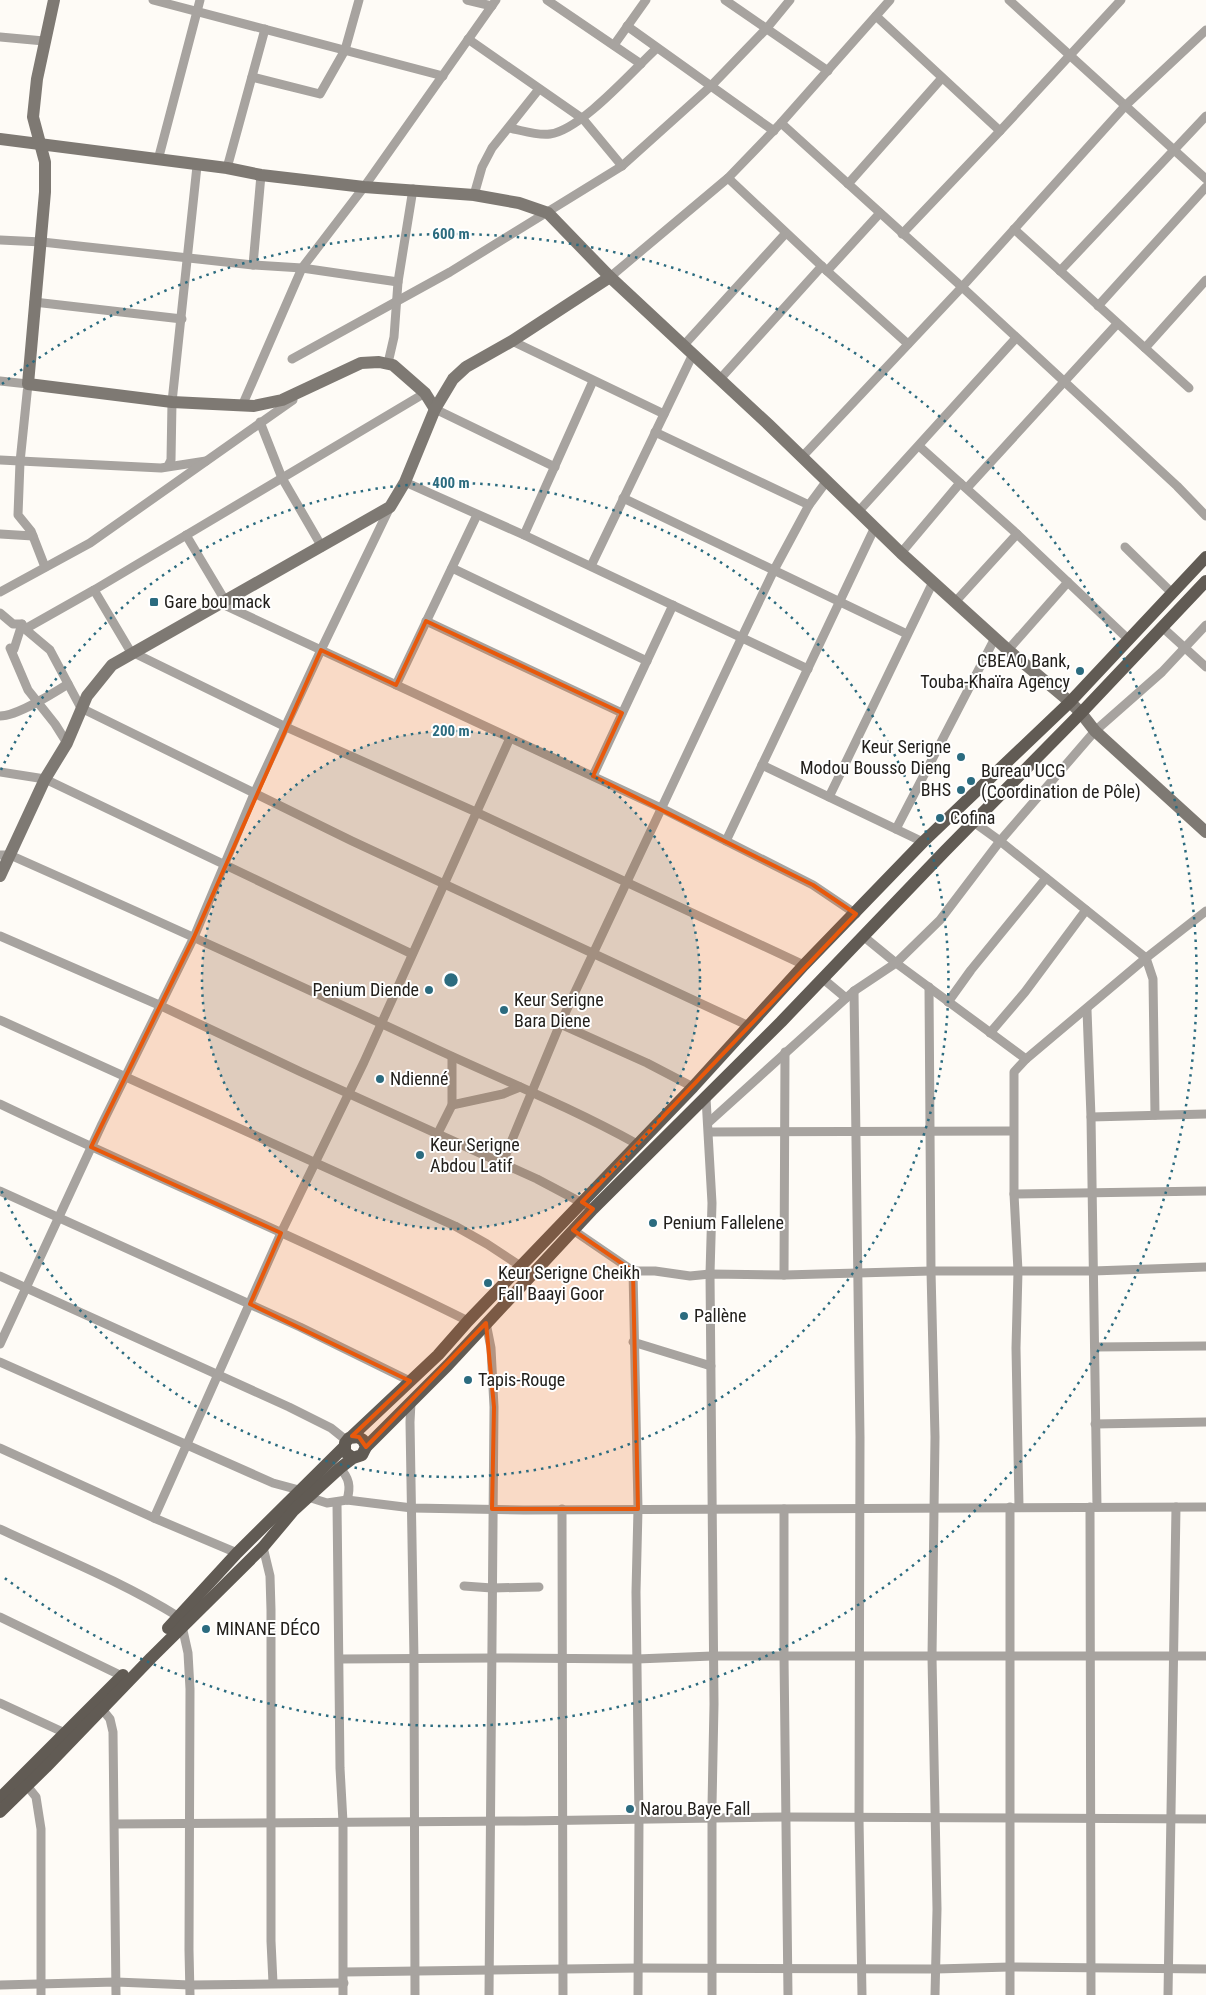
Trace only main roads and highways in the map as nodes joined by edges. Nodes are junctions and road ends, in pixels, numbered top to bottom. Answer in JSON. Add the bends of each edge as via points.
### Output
{"nodes":[{"id":1,"x":1206,"y":557,"type":"edge"},
{"id":2,"x":1206,"y":581,"type":"edge"},
{"id":3,"x":348,"y":1441,"type":"junction"},
{"id":4,"x":366,"y":1446,"type":"junction"},
{"id":5,"x":353,"y":1458,"type":"junction"},
{"id":6,"x":304,"y":1494,"type":"junction"},
{"id":7,"x":181,"y":1622,"type":"junction"},
{"id":8,"x":24,"y":1782,"type":"junction"},
{"id":9,"x":5,"y":1794,"type":"edge"},
{"id":10,"x":0,"y":1812,"type":"edge"}],
"edges":[{"from":1,"to":3,"type":"main road","via":[[1070,702],[923,842],[804,965],[693,1087],[438,1355]]},
{"from":2,"to":4,"type":"main road"},
{"from":3,"to":4,"type":"main road","via":[[360,1438]]},
{"from":3,"to":5,"type":"main road","via":[[347,1455]]},
{"from":3,"to":6,"type":"main road"},
{"from":4,"to":5,"type":"main road","via":[[362,1455]]},
{"from":5,"to":6,"type":"main road"},
{"from":6,"to":7,"type":"main road","via":[[237,1553]]},
{"from":6,"to":7,"type":"main road","via":[[263,1547]]},
{"from":7,"to":8,"type":"main road","via":[[102,1709]]},
{"from":7,"to":8,"type":"main road","via":[[66,1733]]},
{"from":8,"to":9,"type":"main road"},
{"from":9,"to":10,"type":"main road"}]}
